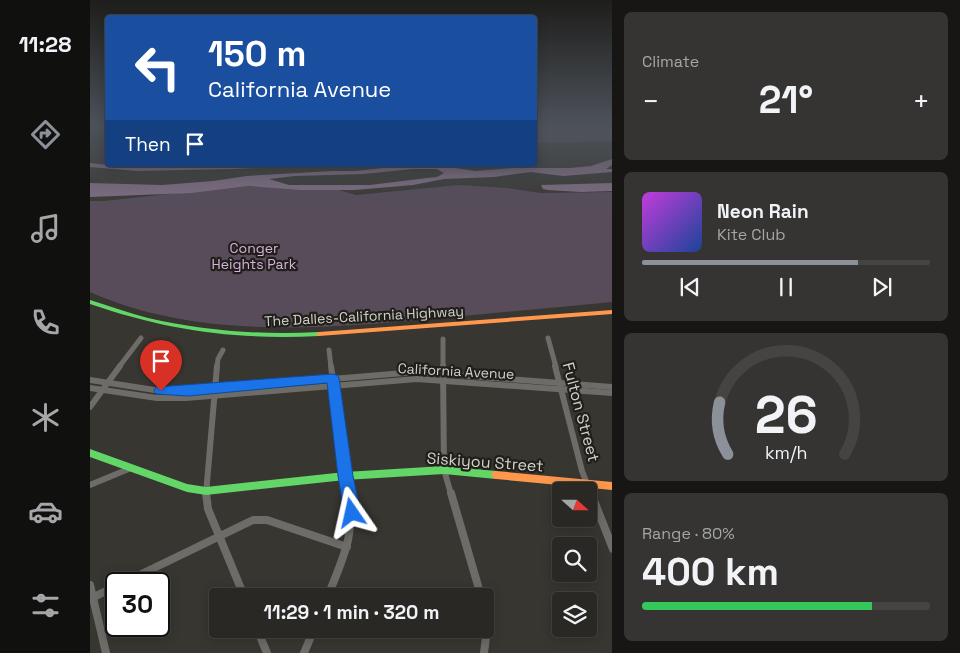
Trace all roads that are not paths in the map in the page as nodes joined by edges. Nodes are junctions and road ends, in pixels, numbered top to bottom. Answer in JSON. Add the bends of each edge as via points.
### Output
{"nodes":[{"id":1,"x":90,"y":302,"type":"edge"},
{"id":2,"x":612,"y":312,"type":"edge"},
{"id":3,"x":142,"y":338,"type":"dead end"},
{"id":4,"x":548,"y":338,"type":"dead end"},
{"id":5,"x":443,"y":339,"type":"dead end"},
{"id":6,"x":223,"y":350,"type":"dead end"},
{"id":7,"x":328,"y":350,"type":"dead end"},
{"id":8,"x":443,"y":377,"type":"junction"},
{"id":9,"x":90,"y":380,"type":"edge"},
{"id":10,"x":333,"y":382,"type":"junction"},
{"id":11,"x":108,"y":383,"type":"junction"},
{"id":12,"x":560,"y":386,"type":"junction"},
{"id":13,"x":612,"y":387,"type":"edge"},
{"id":14,"x":90,"y":388,"type":"edge"},
{"id":15,"x":103,"y":390,"type":"junction"},
{"id":16,"x":215,"y":392,"type":"junction"},
{"id":17,"x":612,"y":394,"type":"edge"},
{"id":18,"x":90,"y":407,"type":"edge"},
{"id":19,"x":90,"y":453,"type":"edge"},
{"id":20,"x":131,"y":468,"type":"junction"},
{"id":21,"x":444,"y":470,"type":"junction"},
{"id":22,"x":345,"y":476,"type":"junction"},
{"id":23,"x":567,"y":482,"type":"edge"},
{"id":24,"x":586,"y":482,"type":"edge"},
{"id":25,"x":90,"y":485,"type":"edge"},
{"id":26,"x":598,"y":485,"type":"edge"},
{"id":27,"x":612,"y":486,"type":"edge"},
{"id":28,"x":206,"y":491,"type":"junction"},
{"id":29,"x":598,"y":513,"type":"edge"},
{"id":30,"x":220,"y":534,"type":"junction"},
{"id":31,"x":347,"y":547,"type":"junction"},
{"id":32,"x":612,"y":549,"type":"edge"},
{"id":33,"x":145,"y":572,"type":"edge"},
{"id":34,"x":90,"y":585,"type":"edge"},
{"id":35,"x":241,"y":588,"type":"edge"},
{"id":36,"x":331,"y":588,"type":"edge"},
{"id":37,"x":479,"y":588,"type":"edge"},
{"id":38,"x":105,"y":592,"type":"edge"},
{"id":39,"x":91,"y":599,"type":"edge"},
{"id":40,"x":261,"y":638,"type":"edge"},
{"id":41,"x":310,"y":638,"type":"edge"},
{"id":42,"x":486,"y":638,"type":"edge"},
{"id":43,"x":106,"y":653,"type":"edge"},
{"id":44,"x":267,"y":653,"type":"edge"},
{"id":45,"x":304,"y":653,"type":"edge"},
{"id":46,"x":484,"y":653,"type":"edge"}],
"edges":[{"from":1,"to":2,"type":"main road","name":"The Dalles-California Highway","via":[[181,328],[262,336]]},
{"from":3,"to":11,"type":"street"},
{"from":4,"to":12,"type":"street","name":"Fulton Street"},
{"from":5,"to":8,"type":"street"},
{"from":6,"to":16,"type":"street","via":[[218,359]]},
{"from":7,"to":10,"type":"street"},
{"from":8,"to":10,"type":"street","name":"California Avenue"},
{"from":8,"to":12,"type":"street","name":"California Avenue"},
{"from":8,"to":21,"type":"street"},
{"from":9,"to":11,"type":"street","name":"California Avenue"},
{"from":10,"to":16,"type":"street","name":"California Avenue"},
{"from":10,"to":22,"type":"street"},
{"from":11,"to":15,"type":"street"},
{"from":11,"to":16,"type":"street","name":"California Avenue","via":[[161,391]]},
{"from":12,"to":13,"type":"street","name":"California Avenue"},
{"from":12,"to":17,"type":"street","name":"California Avenue"},
{"from":12,"to":24,"type":"street","name":"Fulton Street"},
{"from":14,"to":15,"type":"street","name":"California Avenue"},
{"from":15,"to":16,"type":"street","name":"California Avenue","via":[[157,398]]},
{"from":15,"to":18,"type":"street"},
{"from":16,"to":28,"type":"street"},
{"from":19,"to":20,"type":"main road","name":"Siskiyou Street"},
{"from":20,"to":25,"type":"street"},
{"from":20,"to":28,"type":"main road","name":"Siskiyou Street","via":[[187,488]]},
{"from":21,"to":22,"type":"main road","name":"Siskiyou Street"},
{"from":21,"to":23,"type":"main road","name":"Siskiyou Street"},
{"from":21,"to":37,"type":"street"},
{"from":22,"to":28,"type":"main road","name":"Siskiyou Street"},
{"from":22,"to":31,"type":"street","via":[[352,513]]},
{"from":26,"to":27,"type":"main road","name":"Siskiyou Street"},
{"from":28,"to":30,"type":"street","via":[[208,509]]},
{"from":29,"to":32,"type":"street","name":"Fulton Street"},
{"from":30,"to":31,"type":"street","via":[[253,520],[267,520]]},
{"from":30,"to":33,"type":"street"},
{"from":30,"to":35,"type":"street"},
{"from":31,"to":36,"type":"street"},
{"from":34,"to":39,"type":"street"},
{"from":38,"to":39,"type":"street"},
{"from":39,"to":43,"type":"street"},
{"from":40,"to":44,"type":"street"},
{"from":41,"to":45,"type":"street"},
{"from":42,"to":46,"type":"street"}]}
